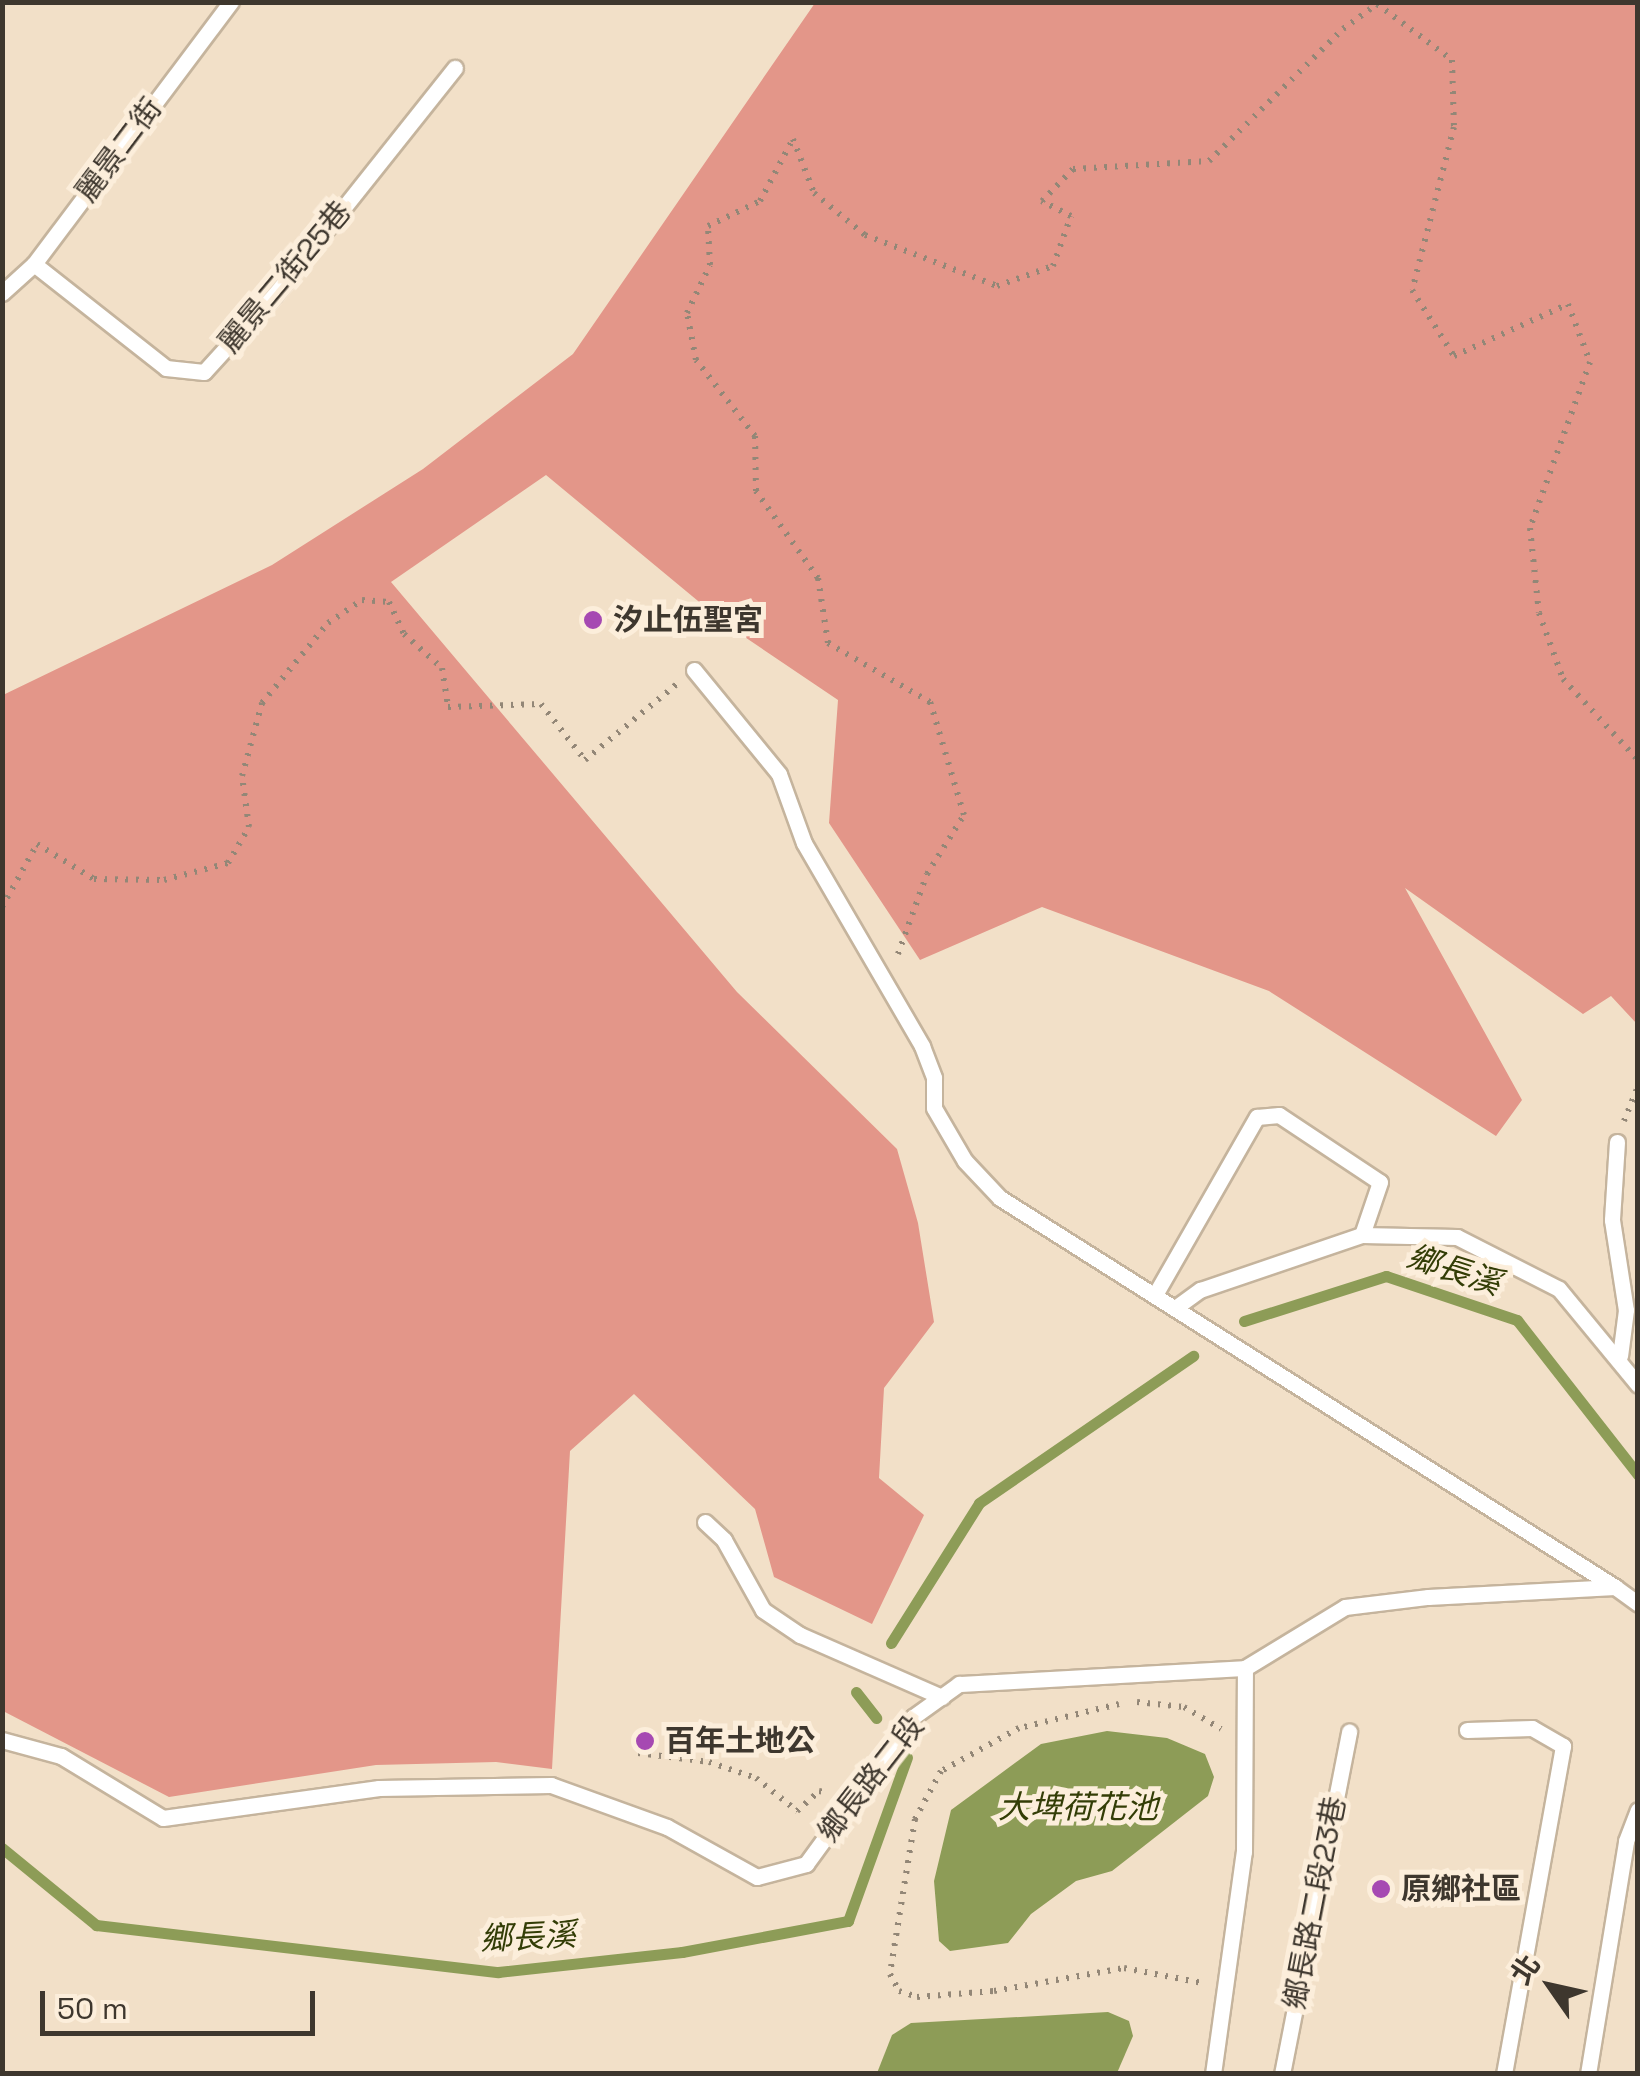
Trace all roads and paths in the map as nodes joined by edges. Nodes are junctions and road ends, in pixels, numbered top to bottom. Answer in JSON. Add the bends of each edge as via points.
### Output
{"nodes":[{"id":1,"x":230,"y":2,"type":"edge"},
{"id":2,"x":455,"y":68,"type":"dead end"},
{"id":3,"x":34,"y":264,"type":"junction"},
{"id":4,"x":2,"y":293,"type":"edge"},
{"id":5,"x":694,"y":670,"type":"joint"},
{"id":6,"x":1638,"y":760,"type":"edge"},
{"id":7,"x":2,"y":907,"type":"edge"},
{"id":8,"x":888,"y":980,"type":"junction"},
{"id":9,"x":1638,"y":1087,"type":"edge"},
{"id":10,"x":1617,"y":1142,"type":"joint"},
{"id":11,"x":1362,"y":1235,"type":"junction"},
{"id":12,"x":1156,"y":1293,"type":"junction"},
{"id":13,"x":1175,"y":1308,"type":"junction"},
{"id":14,"x":1620,"y":1356,"type":"junction"},
{"id":15,"x":1638,"y":1385,"type":"edge"},
{"id":16,"x":705,"y":1522,"type":"dead end"},
{"id":17,"x":1615,"y":1587,"type":"junction"},
{"id":18,"x":1638,"y":1604,"type":"edge"},
{"id":19,"x":1246,"y":1668,"type":"junction"},
{"id":20,"x":942,"y":1697,"type":"junction"},
{"id":21,"x":1468,"y":1730,"type":"dead end"},
{"id":22,"x":1246,"y":1732,"type":"junction"},
{"id":23,"x":1349,"y":1732,"type":"dead end"},
{"id":24,"x":2,"y":1740,"type":"edge"},
{"id":25,"x":638,"y":1753,"type":"dead end"},
{"id":26,"x":854,"y":1798,"type":"junction"},
{"id":27,"x":1638,"y":1810,"type":"edge"},
{"id":28,"x":1224,"y":1985,"type":"junction"},
{"id":29,"x":1213,"y":2074,"type":"edge"},
{"id":30,"x":1282,"y":2074,"type":"edge"},
{"id":31,"x":1504,"y":2074,"type":"edge"},
{"id":32,"x":1588,"y":2074,"type":"edge"}],
"edges":[{"from":1,"to":3,"type":"lane","name":"麗景二街"},
{"from":2,"to":3,"type":"lane","name":"麗景二街25巷","via":[[275,294],[204,372],[166,368]]},
{"from":3,"to":4,"type":"lane","name":"麗景二街"},
{"from":5,"to":7,"type":"path","via":[[585,760],[541,704],[448,707],[442,668],[404,634],[389,602],[362,600],[328,623],[262,703],[242,776],[249,827],[228,862],[164,880],[94,879],[37,844]]},
{"from":5,"to":8,"type":"lane","via":[[779,774],[804,842]]},
{"from":6,"to":8,"type":"path","via":[[1563,679],[1539,613],[1530,528],[1590,362],[1568,304],[1454,356],[1412,290],[1454,127],[1452,60],[1377,4],[1343,28],[1209,161],[1073,169],[1042,201],[1071,216],[1052,266],[997,286],[865,235],[814,193],[793,139],[760,201],[708,226],[710,265],[687,313],[696,360],[755,436],[756,491],[818,578],[828,643],[930,702],[964,814],[927,874]]},
{"from":8,"to":12,"type":"lane","via":[[934,1078],[934,1108],[966,1161],[1000,1198]]},
{"from":9,"to":10,"type":"path"},
{"from":10,"to":14,"type":"lane","via":[[1612,1220],[1626,1310]]},
{"from":11,"to":12,"type":"lane","via":[[1380,1182],[1279,1115],[1257,1117]]},
{"from":11,"to":13,"type":"lane","via":[[1200,1290]]},
{"from":11,"to":14,"type":"lane","via":[[1456,1237],[1514,1263],[1559,1289]]},
{"from":12,"to":13,"type":"lane"},
{"from":13,"to":17,"type":"lane"},
{"from":14,"to":15,"type":"lane"},
{"from":16,"to":20,"type":"lane","via":[[724,1540],[763,1610],[800,1635]]},
{"from":17,"to":18,"type":"lane"},
{"from":17,"to":19,"type":"lane","name":"鄉長路二段","via":[[1346,1606]]},
{"from":19,"to":20,"type":"lane","name":"鄉長路二段","via":[[1052,1675],[959,1684]]},
{"from":19,"to":22,"type":"lane"},
{"from":20,"to":26,"type":"lane","name":"鄉長路二段","via":[[914,1717]]},
{"from":21,"to":31,"type":"lane","via":[[1532,1728],[1562,1746]]},
{"from":22,"to":28,"type":"lane","via":[[1244,1852]]},
{"from":22,"to":28,"type":"path","via":[[1208,1726],[1184,1707],[1130,1702],[1018,1728],[942,1771],[916,1819],[891,1941],[890,1974],[900,1991],[917,1996],[994,1991],[1124,1968]]},
{"from":23,"to":30,"type":"lane","name":"鄉長路二段23巷"},
{"from":24,"to":26,"type":"lane","name":"鄉長路二段","via":[[61,1756],[163,1818],[379,1788],[551,1785],[668,1827],[757,1877],[806,1864]]},
{"from":25,"to":26,"type":"path","via":[[709,1762],[756,1778],[797,1810],[819,1790]]},
{"from":27,"to":32,"type":"lane","via":[[1626,1841]]},
{"from":28,"to":29,"type":"lane"}]}
